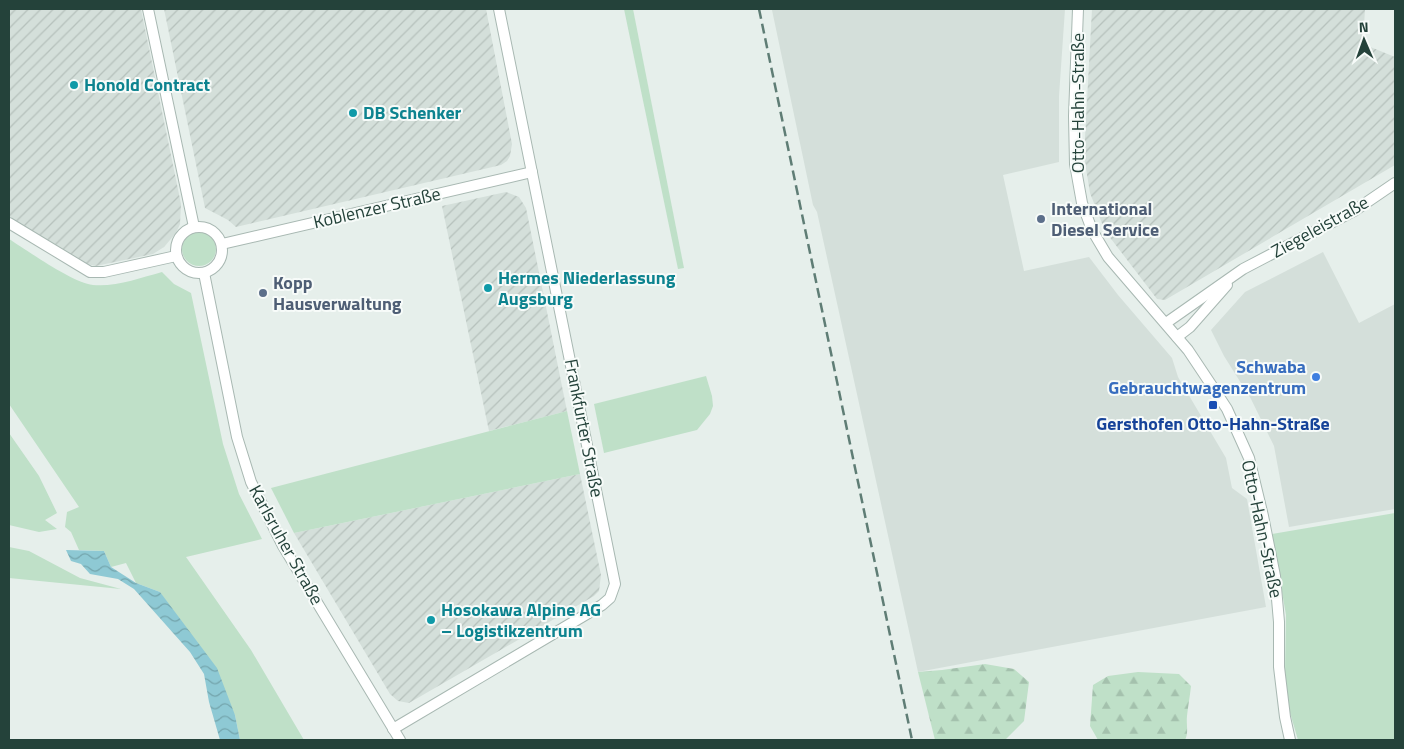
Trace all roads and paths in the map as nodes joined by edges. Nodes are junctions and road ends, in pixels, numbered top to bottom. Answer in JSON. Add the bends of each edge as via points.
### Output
{"nodes":[{"id":1,"x":148,"y":9,"type":"edge"},
{"id":2,"x":499,"y":9,"type":"edge"},
{"id":3,"x":1078,"y":9,"type":"edge"},
{"id":4,"x":532,"y":172,"type":"junction"},
{"id":5,"x":1395,"y":183,"type":"edge"},
{"id":6,"x":9,"y":223,"type":"edge"},
{"id":7,"x":194,"y":227,"type":"junction"},
{"id":8,"x":222,"y":244,"type":"junction"},
{"id":9,"x":176,"y":256,"type":"junction"},
{"id":10,"x":1243,"y":269,"type":"junction"},
{"id":11,"x":204,"y":273,"type":"junction"},
{"id":12,"x":1166,"y":323,"type":"junction"},
{"id":13,"x":1177,"y":337,"type":"junction"},
{"id":14,"x":393,"y":729,"type":"junction"},
{"id":15,"x":400,"y":740,"type":"edge"},
{"id":16,"x":1290,"y":740,"type":"edge"}],
"edges":[{"from":1,"to":7,"type":"street"},
{"from":2,"to":4,"type":"street","name":"Frankfurter Straße"},
{"from":3,"to":12,"type":"street","name":"Otto-Hahn-Straße","via":[[1074,116],[1075,164],[1082,203],[1092,230],[1108,257]]},
{"from":4,"to":8,"type":"street","name":"Koblenzer Straße"},
{"from":4,"to":14,"type":"street","name":"Frankfurter Straße","via":[[615,584],[610,598],[602,605]]},
{"from":5,"to":10,"type":"street","name":"Ziegeleistraße","via":[[1354,211]]},
{"from":6,"to":9,"type":"street","via":[[90,272],[104,272]]},
{"from":7,"to":8,"type":"street","via":[[212,230]]},
{"from":7,"to":9,"type":"street","via":[[181,235]]},
{"from":8,"to":11,"type":"street","via":[[219,262]]},
{"from":9,"to":11,"type":"street","via":[[184,268]]},
{"from":10,"to":12,"type":"street","name":"Ziegeleistraße"},
{"from":10,"to":13,"type":"street","name":"Ziegeleistraße"},
{"from":11,"to":14,"type":"street","name":"Karlsruher Straße","via":[[238,437],[251,482],[283,546]]},
{"from":12,"to":13,"type":"street","name":"Otto-Hahn-Straße"},
{"from":13,"to":16,"type":"street","name":"Otto-Hahn-Straße","via":[[1227,410],[1249,458],[1275,576],[1281,682]]},
{"from":14,"to":15,"type":"street","name":"Karlsruher Straße"}]}
